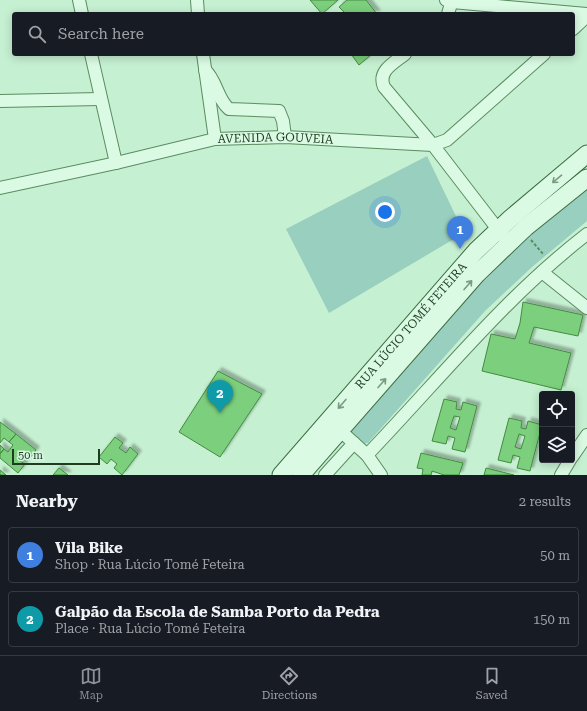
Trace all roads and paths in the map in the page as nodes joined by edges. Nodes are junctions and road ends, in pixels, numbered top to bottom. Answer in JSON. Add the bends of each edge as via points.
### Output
{"nodes":[{"id":1,"x":79,"y":0,"type":"edge"},
{"id":2,"x":197,"y":0,"type":"edge"},
{"id":3,"x":450,"y":1,"type":"edge"},
{"id":4,"x":82,"y":12,"type":"edge"},
{"id":5,"x":198,"y":12,"type":"edge"},
{"id":6,"x":448,"y":12,"type":"edge"},
{"id":7,"x":558,"y":12,"type":"edge"},
{"id":8,"x":575,"y":14,"type":"edge"},
{"id":9,"x":587,"y":15,"type":"edge"},
{"id":10,"x":575,"y":27,"type":"edge"},
{"id":11,"x":91,"y":56,"type":"edge"},
{"id":12,"x":203,"y":56,"type":"edge"},
{"id":13,"x":403,"y":56,"type":"edge"},
{"id":14,"x":542,"y":56,"type":"edge"},
{"id":15,"x":205,"y":70,"type":"junction"},
{"id":16,"x":100,"y":99,"type":"junction"},
{"id":17,"x":0,"y":101,"type":"edge"},
{"id":18,"x":285,"y":137,"type":"junction"},
{"id":19,"x":215,"y":139,"type":"junction"},
{"id":20,"x":433,"y":145,"type":"junction"},
{"id":21,"x":587,"y":154,"type":"edge"},
{"id":22,"x":116,"y":163,"type":"junction"},
{"id":23,"x":587,"y":178,"type":"edge"},
{"id":24,"x":0,"y":188,"type":"edge"},
{"id":25,"x":522,"y":231,"type":"junction"},
{"id":26,"x":587,"y":234,"type":"edge"},
{"id":27,"x":503,"y":237,"type":"junction"},
{"id":28,"x":551,"y":263,"type":"junction"},
{"id":29,"x":542,"y":272,"type":"junction"},
{"id":30,"x":587,"y":308,"type":"edge"},
{"id":31,"x":328,"y":420,"type":"junction"},
{"id":32,"x":341,"y":431,"type":"junction"},
{"id":33,"x":587,"y":436,"type":"edge"},
{"id":34,"x":354,"y":443,"type":"junction"},
{"id":35,"x":575,"y":453,"type":"edge"},
{"id":36,"x":367,"y":455,"type":"junction"},
{"id":37,"x":568,"y":463,"type":"edge"},
{"id":38,"x":281,"y":475,"type":"edge"},
{"id":39,"x":301,"y":475,"type":"edge"},
{"id":40,"x":326,"y":475,"type":"edge"},
{"id":41,"x":381,"y":475,"type":"edge"},
{"id":42,"x":561,"y":475,"type":"edge"}],
"edges":[{"from":1,"to":4,"type":"street"},
{"from":2,"to":5,"type":"street"},
{"from":3,"to":6,"type":"street"},
{"from":3,"to":7,"type":"street"},
{"from":8,"to":9,"type":"street"},
{"from":9,"to":10,"type":"street"},
{"from":11,"to":16,"type":"street"},
{"from":12,"to":15,"type":"street"},
{"from":13,"to":20,"type":"street","via":[[382,73],[381,81]]},
{"from":14,"to":20,"type":"street","via":[[447,140]]},
{"from":15,"to":18,"type":"street","via":[[229,109],[279,111]]},
{"from":15,"to":19,"type":"street"},
{"from":16,"to":17,"type":"street"},
{"from":16,"to":22,"type":"street"},
{"from":18,"to":19,"type":"street","name":"AVENIDA GOUVEIA"},
{"from":18,"to":20,"type":"street","name":"AVENIDA GOUVEIA"},
{"from":19,"to":22,"type":"street","name":"AVENIDA GOUVEIA"},
{"from":20,"to":27,"type":"street"},
{"from":21,"to":27,"type":"main road","name":"RUA LÚCIO TOMÉ FETEIRA","one_way":true,"via":[[510,218]]},
{"from":22,"to":24,"type":"street","name":"AVENIDA GOUVEIA"},
{"from":23,"to":25,"type":"main road","name":"RUA LÚCIO TOMÉ FETEIRA"},
{"from":25,"to":27,"type":"main road","name":"RUA LÚCIO TOMÉ FETEIRA"},
{"from":25,"to":28,"type":"path"},
{"from":26,"to":28,"type":"street"},
{"from":27,"to":31,"type":"main road","name":"RUA LÚCIO TOMÉ FETEIRA","one_way":true,"via":[[476,251]]},
{"from":32,"to":27,"type":"main road","name":"RUA LÚCIO TOMÉ FETEIRA","one_way":true,"via":[[477,274]]},
{"from":28,"to":29,"type":"street"},
{"from":29,"to":30,"type":"street"},
{"from":29,"to":36,"type":"street","via":[[476,336]]},
{"from":31,"to":32,"type":"street"},
{"from":31,"to":38,"type":"main road","name":"RUA LÚCIO TOMÉ FETEIRA"},
{"from":32,"to":34,"type":"street"},
{"from":32,"to":39,"type":"main road","name":"RUA LÚCIO TOMÉ FETEIRA"},
{"from":33,"to":35,"type":"street"},
{"from":34,"to":36,"type":"street"},
{"from":34,"to":40,"type":"street"},
{"from":36,"to":41,"type":"street"},
{"from":37,"to":42,"type":"street"}]}
